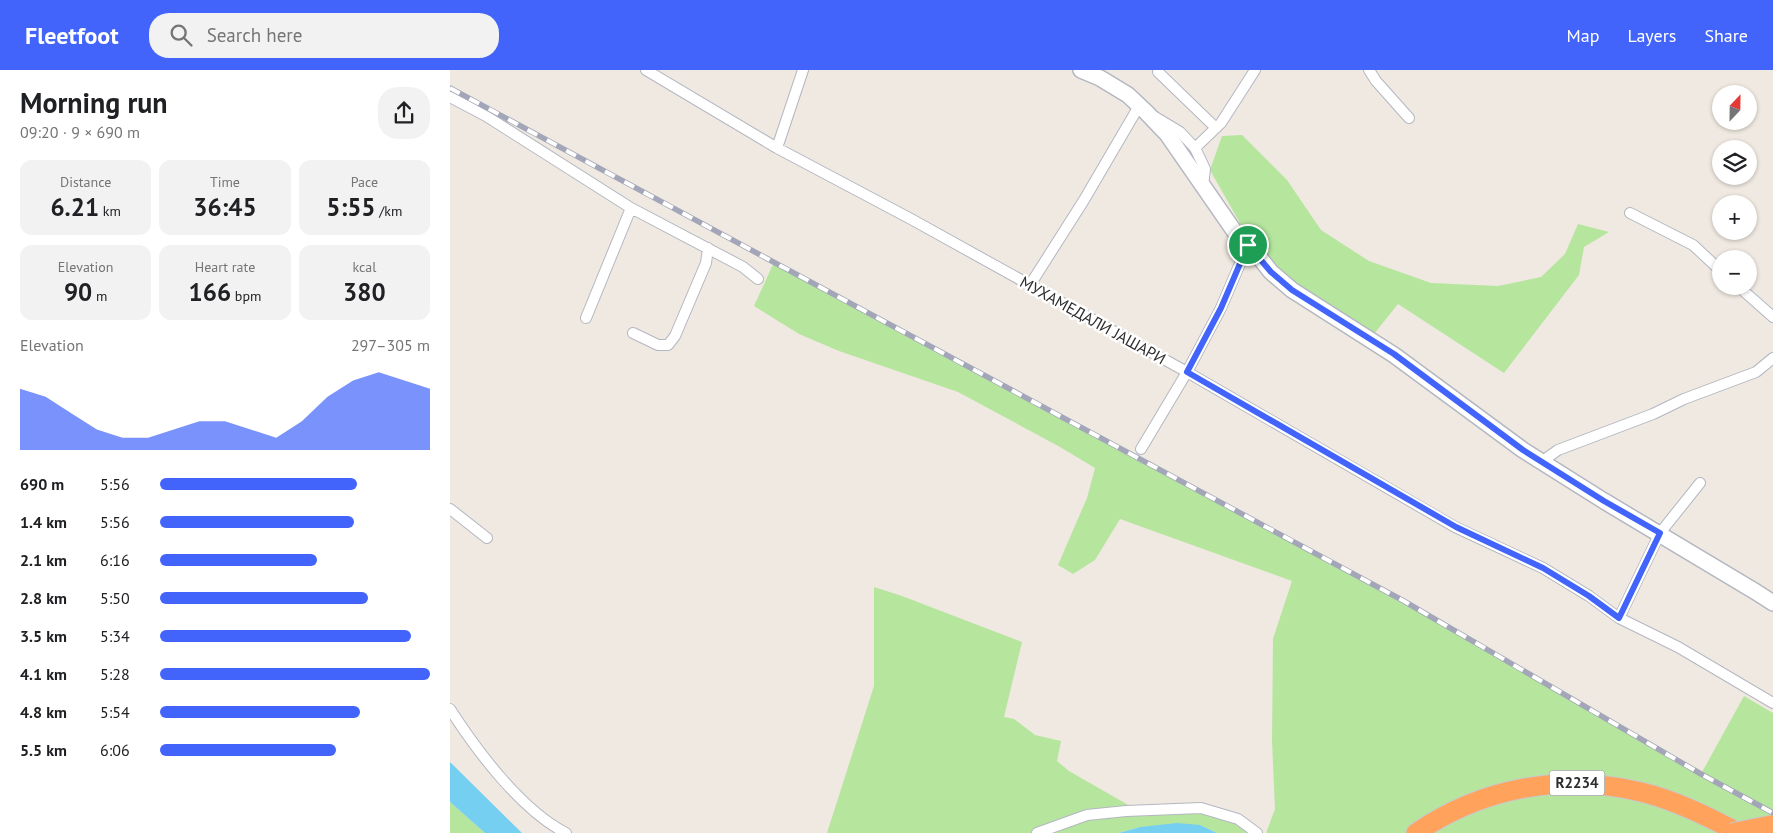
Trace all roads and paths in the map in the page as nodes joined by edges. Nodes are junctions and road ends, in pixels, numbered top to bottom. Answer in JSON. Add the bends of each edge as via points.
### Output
{"nodes":[{"id":1,"x":646,"y":70,"type":"edge"},
{"id":2,"x":803,"y":70,"type":"edge"},
{"id":3,"x":1081,"y":70,"type":"edge"},
{"id":4,"x":1256,"y":70,"type":"edge"},
{"id":5,"x":1369,"y":70,"type":"edge"},
{"id":6,"x":1158,"y":72,"type":"dead end"},
{"id":7,"x":450,"y":97,"type":"edge"},
{"id":8,"x":1142,"y":109,"type":"junction"},
{"id":9,"x":1409,"y":118,"type":"dead end"},
{"id":10,"x":1216,"y":128,"type":"junction"},
{"id":11,"x":777,"y":148,"type":"junction"},
{"id":12,"x":1196,"y":148,"type":"junction"},
{"id":13,"x":1203,"y":186,"type":"junction"},
{"id":14,"x":631,"y":208,"type":"junction"},
{"id":15,"x":1630,"y":213,"type":"dead end"},
{"id":16,"x":1248,"y":245,"type":"junction"},
{"id":17,"x":708,"y":248,"type":"junction"},
{"id":18,"x":1712,"y":263,"type":"edge"},
{"id":19,"x":758,"y":279,"type":"dead end"},
{"id":20,"x":1030,"y":285,"type":"junction"},
{"id":21,"x":1748,"y":295,"type":"edge"},
{"id":22,"x":1773,"y":317,"type":"edge"},
{"id":23,"x":586,"y":318,"type":"dead end"},
{"id":24,"x":633,"y":333,"type":"dead end"},
{"id":25,"x":1773,"y":358,"type":"edge"},
{"id":26,"x":1187,"y":372,"type":"junction"},
{"id":27,"x":1141,"y":449,"type":"dead end"},
{"id":28,"x":1541,"y":462,"type":"junction"},
{"id":29,"x":1700,"y":482,"type":"dead end"},
{"id":30,"x":450,"y":509,"type":"edge"},
{"id":31,"x":1660,"y":533,"type":"junction"},
{"id":32,"x":487,"y":538,"type":"dead end"},
{"id":33,"x":1773,"y":604,"type":"edge"},
{"id":34,"x":1619,"y":618,"type":"junction"},
{"id":35,"x":1773,"y":703,"type":"edge"},
{"id":36,"x":450,"y":709,"type":"edge"},
{"id":37,"x":1772,"y":825,"type":"edge"},
{"id":38,"x":566,"y":833,"type":"edge"},
{"id":39,"x":1037,"y":833,"type":"edge"},
{"id":40,"x":1257,"y":833,"type":"edge"},
{"id":41,"x":1416,"y":833,"type":"edge"},
{"id":42,"x":1731,"y":833,"type":"edge"},
{"id":43,"x":1740,"y":833,"type":"edge"},
{"id":44,"x":1749,"y":833,"type":"edge"}],
"edges":[{"from":1,"to":11,"type":"street","name":"МУХАМЕДАЛИ ЈАШАРИ"},
{"from":2,"to":11,"type":"street"},
{"from":3,"to":8,"type":"main road","via":[[1128,95]]},
{"from":4,"to":10,"type":"street"},
{"from":5,"to":9,"type":"street"},
{"from":6,"to":10,"type":"street"},
{"from":7,"to":14,"type":"street","via":[[486,116]]},
{"from":8,"to":12,"type":"street","via":[[1180,132]]},
{"from":8,"to":13,"type":"main road","via":[[1167,134]]},
{"from":8,"to":20,"type":"street"},
{"from":10,"to":12,"type":"street"},
{"from":11,"to":20,"type":"street","name":"МУХАМЕДАЛИ ЈАШАРИ"},
{"from":12,"to":13,"type":"street","via":[[1206,170]]},
{"from":13,"to":16,"type":"main road","via":[[1239,238]]},
{"from":14,"to":17,"type":"street"},
{"from":14,"to":23,"type":"street"},
{"from":15,"to":18,"type":"street","via":[[1693,245]]},
{"from":16,"to":26,"type":"street","via":[[1221,308]]},
{"from":16,"to":28,"type":"main road","via":[[1292,290],[1394,354]]},
{"from":17,"to":19,"type":"street"},
{"from":17,"to":24,"type":"street","via":[[706,263],[675,336],[668,345],[658,345]]},
{"from":20,"to":26,"type":"street","name":"МУХАМЕДАЛИ ЈАШАРИ"},
{"from":21,"to":22,"type":"street"},
{"from":25,"to":28,"type":"street","via":[[1756,372],[1558,450]]},
{"from":26,"to":27,"type":"street"},
{"from":26,"to":34,"type":"street","name":"МУХАМЕДАЛИ ЈАШАРИ","via":[[1456,527],[1543,568]]},
{"from":28,"to":31,"type":"main road"},
{"from":29,"to":31,"type":"street"},
{"from":30,"to":32,"type":"street"},
{"from":31,"to":33,"type":"main road"},
{"from":31,"to":34,"type":"street"},
{"from":34,"to":35,"type":"street","name":"МУХАМЕДАЛИ ЈАШАРИ","via":[[1678,647]]},
{"from":36,"to":38,"type":"street","via":[[503,779],[537,813]]},
{"from":37,"to":42,"type":"highway","bridge":true},
{"from":37,"to":44,"type":"highway","bridge":true},
{"from":39,"to":40,"type":"street","via":[[1086,816],[1201,808],[1238,819]]},
{"from":41,"to":43,"type":"highway","number":"R2234","via":[[1464,806],[1505,791],[1576,783],[1642,792]]}]}
